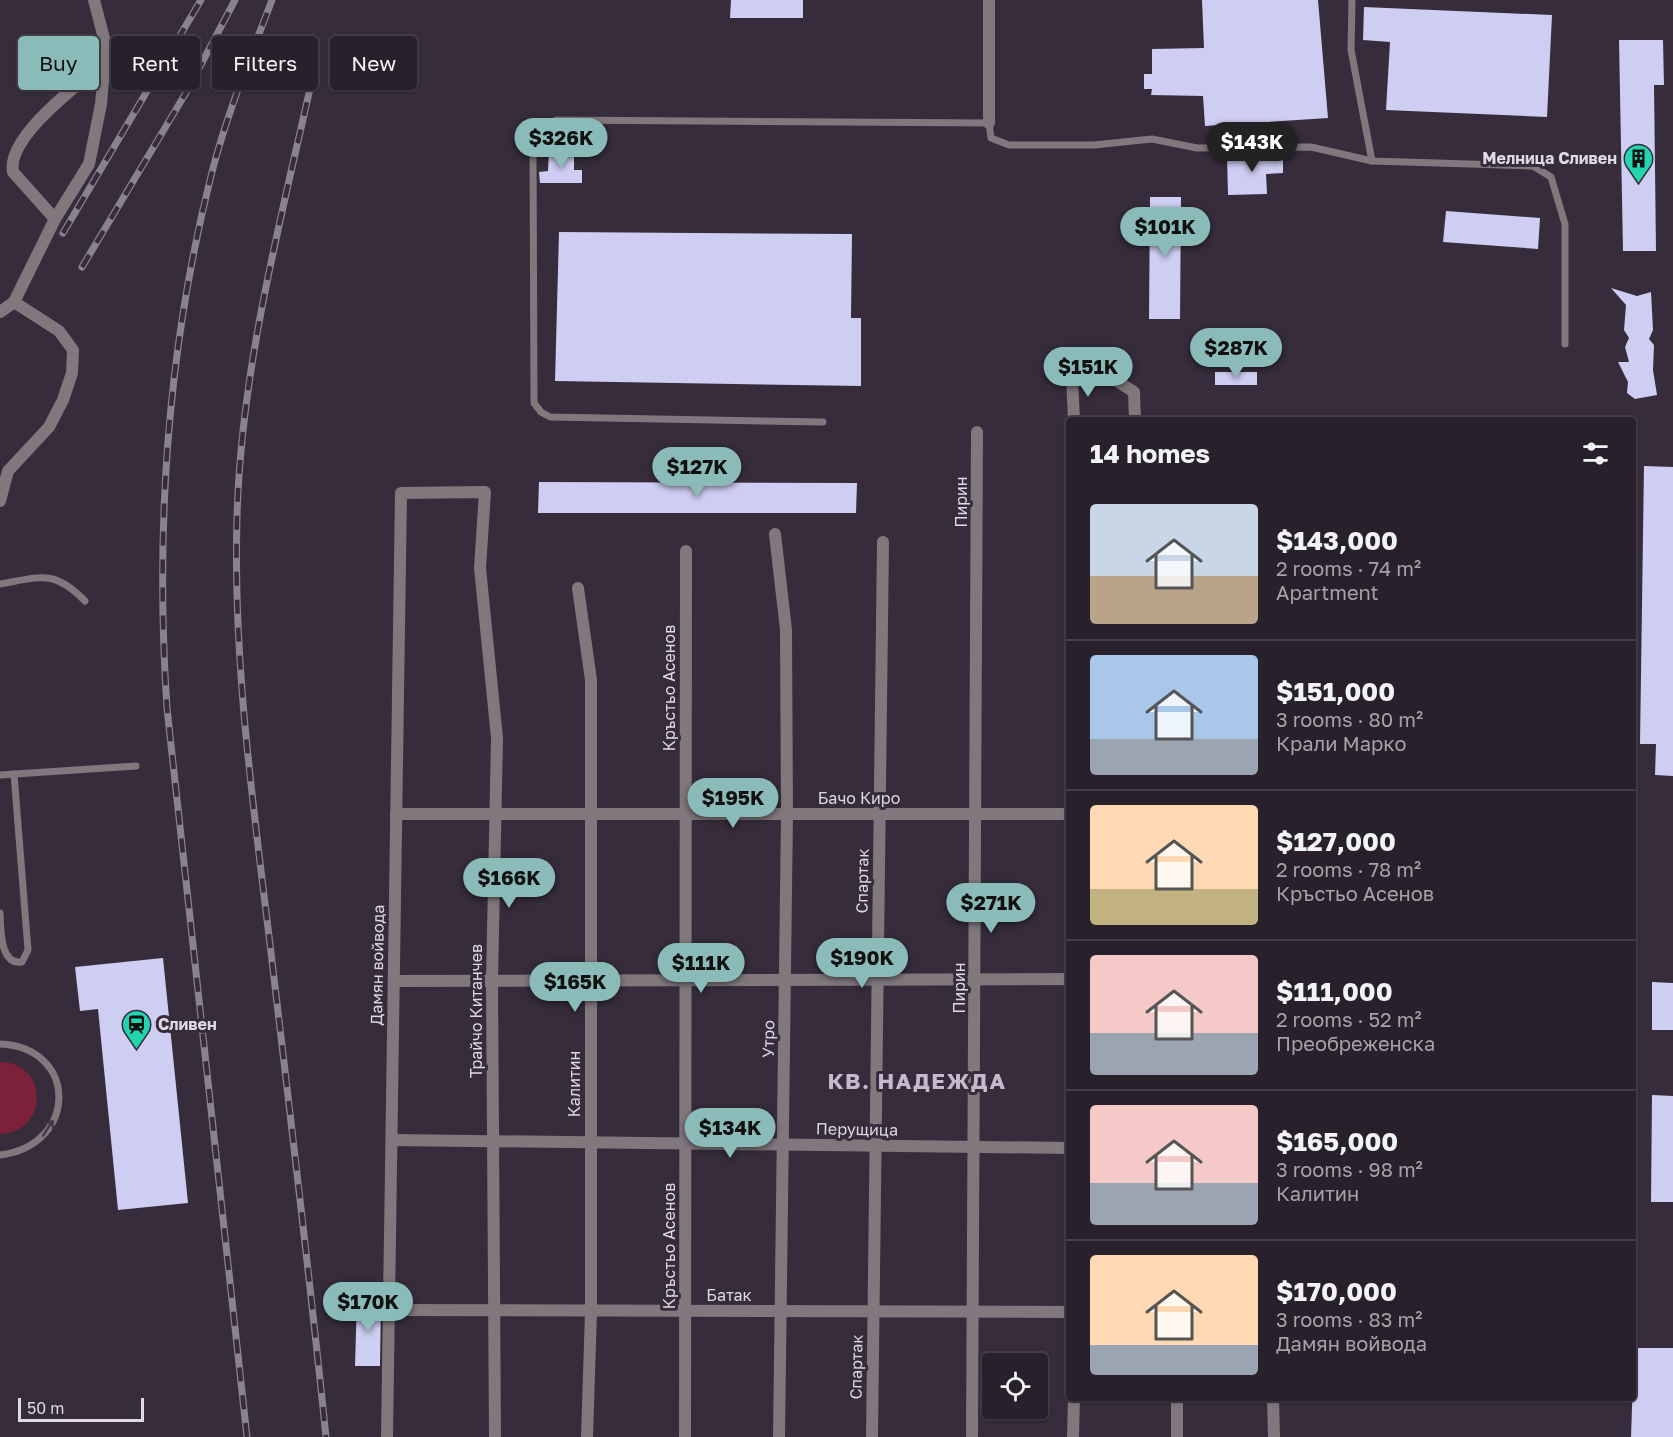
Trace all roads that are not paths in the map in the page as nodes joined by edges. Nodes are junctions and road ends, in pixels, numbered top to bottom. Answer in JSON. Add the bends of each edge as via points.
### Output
{"nodes":[{"id":1,"x":94,"y":0,"type":"edge"},
{"id":2,"x":988,"y":0,"type":"edge"},
{"id":3,"x":1352,"y":0,"type":"edge"},
{"id":4,"x":105,"y":62,"type":"junction"},
{"id":5,"x":989,"y":123,"type":"junction"},
{"id":6,"x":1372,"y":161,"type":"junction"},
{"id":7,"x":55,"y":219,"type":"junction"},
{"id":8,"x":14,"y":302,"type":"junction"},
{"id":9,"x":0,"y":312,"type":"edge"},
{"id":10,"x":1565,"y":344,"type":"dead end"},
{"id":11,"x":1074,"y":417,"type":"edge"},
{"id":12,"x":1135,"y":417,"type":"edge"},
{"id":13,"x":823,"y":422,"type":"dead end"},
{"id":14,"x":977,"y":432,"type":"dead end"},
{"id":15,"x":400,"y":493,"type":"joint"},
{"id":16,"x":0,"y":501,"type":"edge"},
{"id":17,"x":775,"y":534,"type":"dead end"},
{"id":18,"x":883,"y":542,"type":"dead end"},
{"id":19,"x":686,"y":551,"type":"dead end"},
{"id":20,"x":0,"y":584,"type":"edge"},
{"id":21,"x":578,"y":588,"type":"dead end"},
{"id":22,"x":85,"y":601,"type":"dead end"},
{"id":23,"x":136,"y":766,"type":"dead end"},
{"id":24,"x":14,"y":774,"type":"junction"},
{"id":25,"x":0,"y":775,"type":"edge"},
{"id":26,"x":396,"y":814,"type":"junction"},
{"id":27,"x":496,"y":814,"type":"junction"},
{"id":28,"x":591,"y":814,"type":"junction"},
{"id":29,"x":686,"y":814,"type":"junction"},
{"id":30,"x":787,"y":814,"type":"junction"},
{"id":31,"x":879,"y":814,"type":"junction"},
{"id":32,"x":977,"y":814,"type":"junction"},
{"id":33,"x":1066,"y":814,"type":"edge"},
{"id":34,"x":0,"y":913,"type":"edge"},
{"id":35,"x":877,"y":979,"type":"junction"},
{"id":36,"x":976,"y":979,"type":"junction"},
{"id":37,"x":1066,"y":979,"type":"edge"},
{"id":38,"x":590,"y":980,"type":"junction"},
{"id":39,"x":686,"y":980,"type":"junction"},
{"id":40,"x":786,"y":980,"type":"junction"},
{"id":41,"x":394,"y":981,"type":"junction"},
{"id":42,"x":492,"y":981,"type":"junction"},
{"id":43,"x":0,"y":1044,"type":"edge"},
{"id":44,"x":392,"y":1140,"type":"junction"},
{"id":45,"x":492,"y":1142,"type":"junction"},
{"id":46,"x":590,"y":1143,"type":"junction"},
{"id":47,"x":686,"y":1144,"type":"junction"},
{"id":48,"x":782,"y":1145,"type":"junction"},
{"id":49,"x":875,"y":1146,"type":"junction"},
{"id":50,"x":975,"y":1147,"type":"junction"},
{"id":51,"x":1066,"y":1148,"type":"edge"},
{"id":52,"x":0,"y":1155,"type":"edge"},
{"id":53,"x":389,"y":1310,"type":"junction"},
{"id":54,"x":494,"y":1310,"type":"junction"},
{"id":55,"x":591,"y":1311,"type":"junction"},
{"id":56,"x":686,"y":1311,"type":"junction"},
{"id":57,"x":780,"y":1311,"type":"junction"},
{"id":58,"x":873,"y":1312,"type":"junction"},
{"id":59,"x":973,"y":1312,"type":"junction"},
{"id":60,"x":1066,"y":1312,"type":"edge"},
{"id":61,"x":1074,"y":1401,"type":"edge"},
{"id":62,"x":1177,"y":1401,"type":"edge"},
{"id":63,"x":1273,"y":1401,"type":"edge"},
{"id":64,"x":387,"y":1437,"type":"edge"},
{"id":65,"x":495,"y":1437,"type":"edge"},
{"id":66,"x":587,"y":1437,"type":"edge"},
{"id":67,"x":685,"y":1437,"type":"edge"},
{"id":68,"x":779,"y":1437,"type":"edge"},
{"id":69,"x":872,"y":1437,"type":"edge"},
{"id":70,"x":972,"y":1437,"type":"edge"},
{"id":71,"x":1073,"y":1437,"type":"edge"},
{"id":72,"x":1177,"y":1437,"type":"edge"},
{"id":73,"x":1274,"y":1437,"type":"edge"}],
"edges":[{"from":1,"to":4,"type":"street","via":[[106,46]]},
{"from":2,"to":5,"type":"street"},
{"from":3,"to":6,"type":"lane","via":[[1351,50]]},
{"from":4,"to":7,"type":"street","via":[[89,164]]},
{"from":4,"to":7,"type":"street","via":[[57,104],[14,153],[13,171]]},
{"from":5,"to":6,"type":"lane","via":[[991,138],[1009,145],[1094,146],[1152,139],[1197,148],[1311,147]]},
{"from":5,"to":13,"type":"lane","via":[[556,120],[537,134],[533,146],[534,403],[541,412],[550,417]]},
{"from":6,"to":10,"type":"lane","via":[[1533,166],[1551,177],[1565,224]]},
{"from":7,"to":8,"type":"street"},
{"from":8,"to":9,"type":"street"},
{"from":8,"to":16,"type":"street","via":[[59,331],[73,350],[72,373],[49,427],[8,471]]},
{"from":11,"to":12,"type":"street","via":[[1072,378],[1080,370],[1127,385],[1134,392]]},
{"from":14,"to":32,"type":"street","name":"Пирин"},
{"from":15,"to":26,"type":"street","name":"Дамян войвода"},
{"from":15,"to":27,"type":"street","name":"Трайчо Китанчев","via":[[485,492],[480,568],[497,738]]},
{"from":17,"to":30,"type":"street","name":"Утро","via":[[786,630]]},
{"from":18,"to":31,"type":"street","name":"Спартак"},
{"from":19,"to":29,"type":"street","name":"Кръстьо Асенов"},
{"from":20,"to":22,"type":"lane","via":[[52,578],[68,584]]},
{"from":21,"to":28,"type":"street","name":"Калитин","via":[[591,681]]},
{"from":23,"to":24,"type":"lane"},
{"from":24,"to":25,"type":"lane"},
{"from":24,"to":34,"type":"lane","via":[[28,950],[22,962],[13,963],[3,954]]},
{"from":26,"to":27,"type":"street","name":"Бачо Киро"},
{"from":26,"to":41,"type":"street","name":"Дамян войвода"},
{"from":27,"to":28,"type":"street","name":"Бачо Киро"},
{"from":27,"to":42,"type":"street","name":"Трайчо Китанчев"},
{"from":28,"to":29,"type":"street","name":"Бачо Киро"},
{"from":28,"to":38,"type":"street","name":"Калитин"},
{"from":29,"to":30,"type":"street","name":"Бачо Киро"},
{"from":29,"to":39,"type":"street","name":"Кръстьо Асенов"},
{"from":30,"to":31,"type":"street","name":"Бачо Киро"},
{"from":30,"to":40,"type":"street","name":"Утро"},
{"from":31,"to":32,"type":"street","name":"Бачо Киро"},
{"from":31,"to":35,"type":"street","name":"Спартак"},
{"from":32,"to":33,"type":"street","name":"Бачо Киро"},
{"from":32,"to":36,"type":"street","name":"Пирин"},
{"from":35,"to":36,"type":"street"},
{"from":35,"to":40,"type":"street"},
{"from":35,"to":49,"type":"street","name":"Спартак"},
{"from":36,"to":37,"type":"street"},
{"from":36,"to":50,"type":"street","name":"Пирин"},
{"from":38,"to":39,"type":"street"},
{"from":38,"to":42,"type":"street"},
{"from":38,"to":46,"type":"street","name":"Калитин"},
{"from":39,"to":40,"type":"street"},
{"from":39,"to":47,"type":"street","name":"Кръстьо Асенов"},
{"from":40,"to":48,"type":"street","name":"Утро"},
{"from":41,"to":42,"type":"street"},
{"from":41,"to":44,"type":"street","name":"Дамян войвода"},
{"from":42,"to":45,"type":"street","name":"Трайчо Китанчев"},
{"from":52,"to":43,"type":"lane","one_way":true,"via":[[34,1145],[51,1129],[59,1106],[57,1082],[48,1065],[31,1050],[16,1044]]},
{"from":44,"to":45,"type":"street","name":"Перущица"},
{"from":44,"to":53,"type":"street","name":"Дамян войвода"},
{"from":45,"to":46,"type":"street","name":"Перущица"},
{"from":45,"to":54,"type":"street","name":"Трайчо Китанчев"},
{"from":46,"to":47,"type":"street","name":"Перущица"},
{"from":46,"to":55,"type":"street","name":"Калитин"},
{"from":47,"to":48,"type":"street","name":"Перущица"},
{"from":47,"to":56,"type":"street","name":"Кръстьо Асенов"},
{"from":48,"to":49,"type":"street","name":"Перущица"},
{"from":48,"to":57,"type":"street","name":"Утро"},
{"from":49,"to":50,"type":"street","name":"Перущица"},
{"from":49,"to":58,"type":"street","name":"Спартак"},
{"from":50,"to":51,"type":"street","name":"Перущица"},
{"from":50,"to":59,"type":"street","name":"Пирин"},
{"from":53,"to":54,"type":"street","name":"Батак"},
{"from":53,"to":64,"type":"street","name":"Дамян войвода"},
{"from":54,"to":55,"type":"street","name":"Батак"},
{"from":54,"to":65,"type":"street","name":"Трайчо Китанчев"},
{"from":55,"to":56,"type":"street","name":"Батак"},
{"from":55,"to":66,"type":"street","name":"Калитин"},
{"from":56,"to":57,"type":"street","name":"Батак"},
{"from":56,"to":67,"type":"street","name":"Кръстьо Асенов"},
{"from":57,"to":58,"type":"street","name":"Батак"},
{"from":57,"to":68,"type":"street","name":"Утро"},
{"from":58,"to":59,"type":"street","name":"Батак"},
{"from":58,"to":69,"type":"street","name":"Спартак"},
{"from":59,"to":60,"type":"street","name":"Батак"},
{"from":59,"to":70,"type":"street","name":"Пирин"},
{"from":61,"to":71,"type":"street"},
{"from":62,"to":72,"type":"street"},
{"from":63,"to":73,"type":"street"}]}
